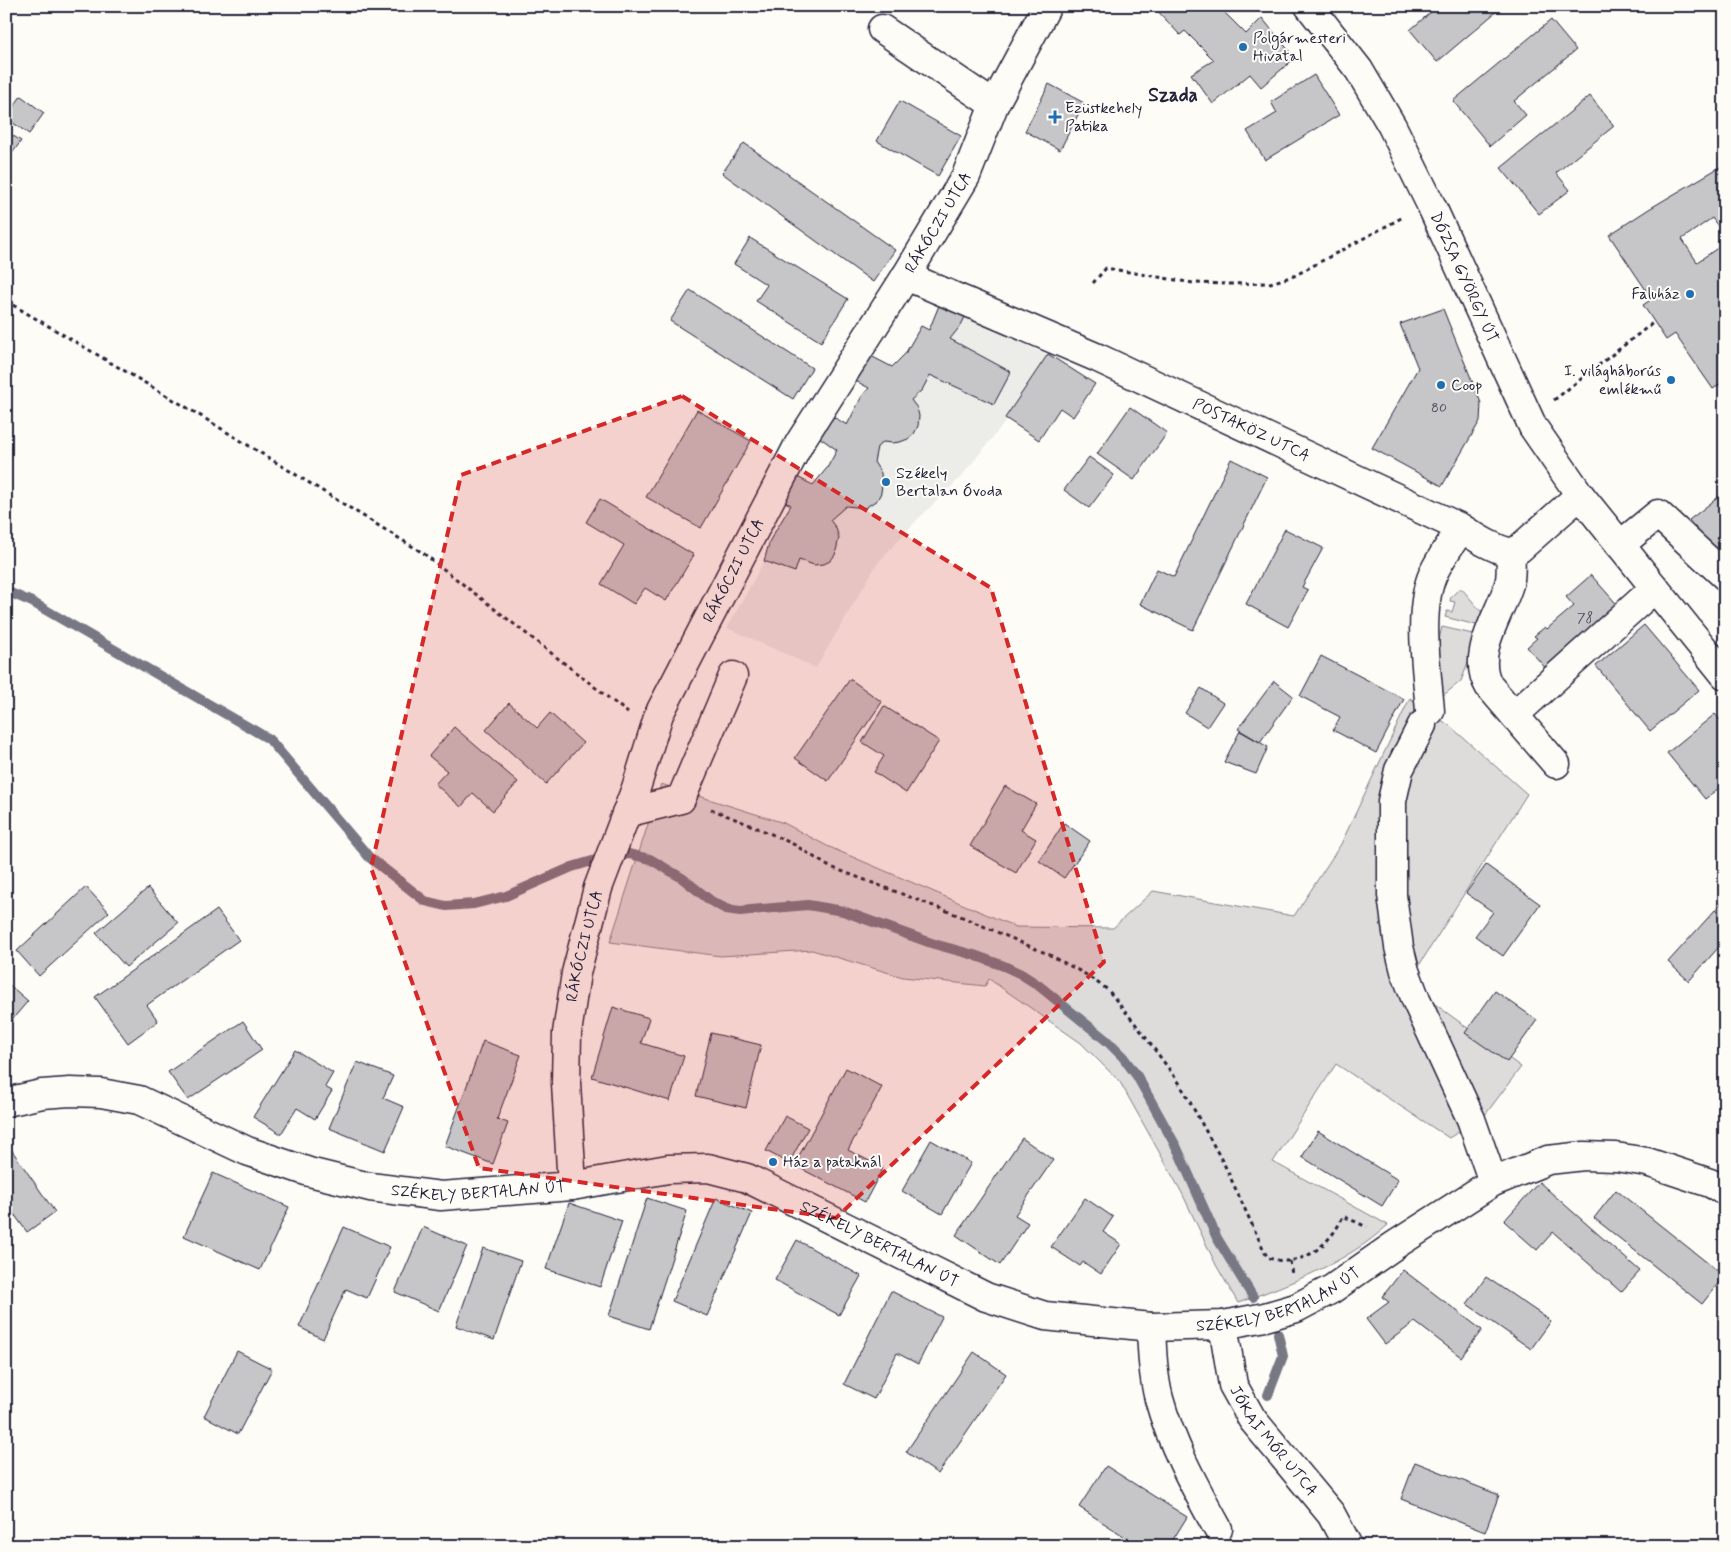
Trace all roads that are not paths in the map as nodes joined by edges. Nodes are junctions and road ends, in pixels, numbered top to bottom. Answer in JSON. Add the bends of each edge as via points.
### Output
{"nodes":[{"id":1,"x":1047,"y":6,"type":"edge"},
{"id":2,"x":1309,"y":6,"type":"edge"},
{"id":3,"x":882,"y":29,"type":"dead end"},
{"id":4,"x":994,"y":105,"type":"junction"},
{"id":5,"x":906,"y":276,"type":"junction"},
{"id":6,"x":1580,"y":496,"type":"junction"},
{"id":7,"x":1461,"y":528,"type":"junction"},
{"id":8,"x":1620,"y":546,"type":"junction"},
{"id":9,"x":1511,"y":553,"type":"junction"},
{"id":10,"x":1725,"y":576,"type":"edge"},
{"id":11,"x":1655,"y":588,"type":"junction"},
{"id":12,"x":1725,"y":674,"type":"edge"},
{"id":13,"x":733,"y":676,"type":"dead end"},
{"id":14,"x":1514,"y":715,"type":"junction"},
{"id":15,"x":1556,"y":764,"type":"dead end"},
{"id":16,"x":624,"y":818,"type":"junction"},
{"id":17,"x":6,"y":1102,"type":"edge"},
{"id":18,"x":1493,"y":1182,"type":"junction"},
{"id":19,"x":572,"y":1186,"type":"junction"},
{"id":20,"x":1725,"y":1191,"type":"edge"},
{"id":21,"x":1223,"y":1325,"type":"junction"},
{"id":22,"x":1150,"y":1327,"type":"junction"},
{"id":23,"x":1218,"y":1529,"type":"dead end"},
{"id":24,"x":1348,"y":1546,"type":"edge"}],
"edges":[{"from":1,"to":4,"type":"street","name":"RÁKÓCZI UTCA"},
{"from":2,"to":6,"type":"street","name":"DÓZSA GYÖRGY ÚT","via":[[1359,70],[1392,126],[1532,427]]},
{"from":3,"to":4,"type":"street"},
{"from":4,"to":5,"type":"street","name":"RÁKÓCZI UTCA","via":[[966,176]]},
{"from":5,"to":7,"type":"street","name":"POSTAKÖZ UTCA","via":[[1098,358]]},
{"from":5,"to":16,"type":"street","name":"RÁKÓCZI UTCA","via":[[800,442],[659,714]]},
{"from":6,"to":8,"type":"street","name":"DÓZSA GYÖRGY ÚT"},
{"from":6,"to":9,"type":"street"},
{"from":7,"to":9,"type":"street","name":"POSTAKÖZ UTCA","via":[[1485,543]]},
{"from":7,"to":18,"type":"street","via":[[1433,574],[1426,606],[1426,718],[1399,770],[1392,801],[1392,895],[1405,971],[1471,1119]]},
{"from":8,"to":10,"type":"street","via":[[1658,514]]},
{"from":8,"to":11,"type":"street","name":"DÓZSA GYÖRGY ÚT"},
{"from":9,"to":14,"type":"street","via":[[1510,582],[1482,654],[1481,665],[1489,686]]},
{"from":11,"to":12,"type":"street","name":"DÓZSA GYÖRGY ÚT"},
{"from":11,"to":14,"type":"street"},
{"from":13,"to":16,"type":"street","via":[[681,799]]},
{"from":14,"to":15,"type":"street"},
{"from":16,"to":19,"type":"street","name":"RÁKÓCZI UTCA","via":[[598,888],[576,973],[567,1033],[566,1083]]},
{"from":17,"to":19,"type":"street","name":"SZÉKELY BERTALAN ÚT","via":[[70,1092],[101,1093],[139,1100],[247,1151],[309,1172],[370,1187],[441,1196]]},
{"from":18,"to":20,"type":"street","name":"SZÉKELY BERTALAN ÚT","via":[[1548,1160],[1616,1157],[1648,1162]]},
{"from":18,"to":21,"type":"street","name":"SZÉKELY BERTALAN ÚT","via":[[1332,1289],[1296,1308]]},
{"from":19,"to":22,"type":"street","name":"SZÉKELY BERTALAN ÚT","via":[[668,1169],[708,1168],[748,1178],[986,1297],[1045,1316]]},
{"from":21,"to":22,"type":"street","name":"SZÉKELY BERTALAN ÚT"},
{"from":21,"to":24,"type":"street","name":"JÓKAI MÓR UTCA","via":[[1233,1385],[1252,1418],[1331,1514]]},
{"from":22,"to":23,"type":"street","via":[[1159,1398],[1180,1459]]}]}
